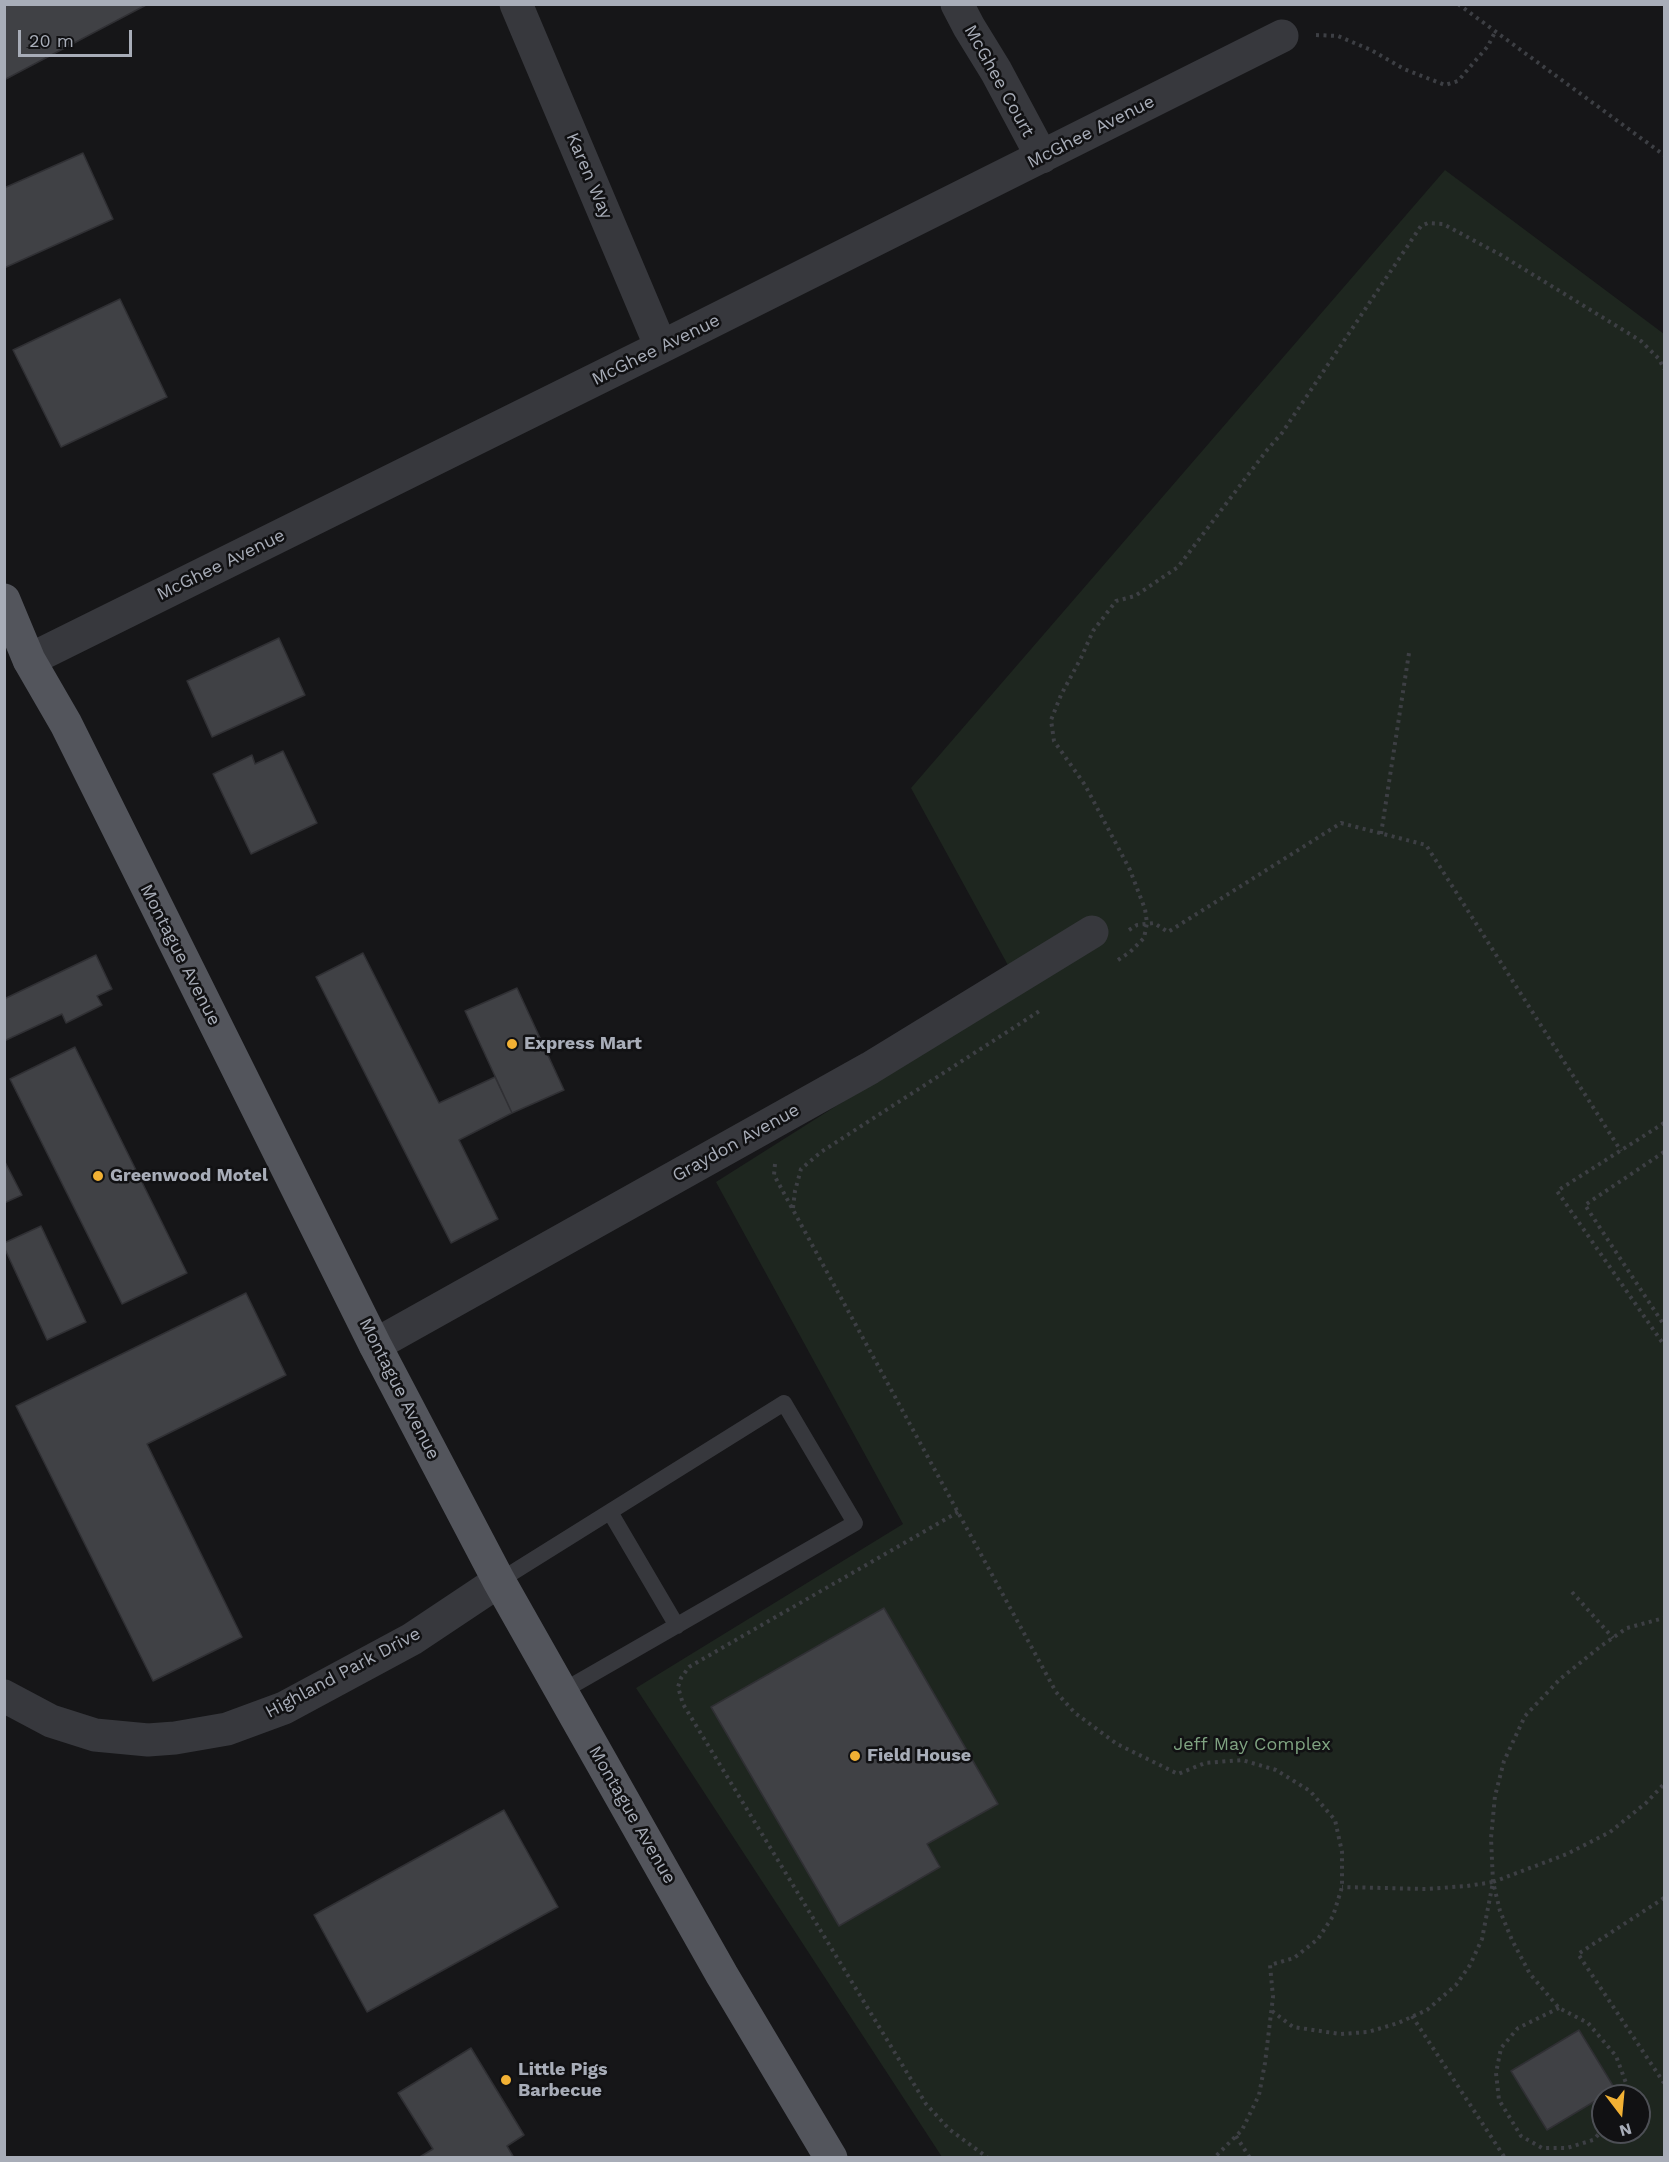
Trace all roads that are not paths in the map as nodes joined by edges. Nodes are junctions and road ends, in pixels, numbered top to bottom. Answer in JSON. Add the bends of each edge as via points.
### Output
{"nodes":[{"id":1,"x":516,"y":4,"type":"edge"},
{"id":2,"x":957,"y":4,"type":"edge"},
{"id":3,"x":1282,"y":36,"type":"road end"},
{"id":4,"x":1042,"y":157,"type":"junction"},
{"id":5,"x":662,"y":347,"type":"junction"},
{"id":6,"x":5,"y":605,"type":"edge"},
{"id":7,"x":29,"y":660,"type":"junction"},
{"id":8,"x":1092,"y":932,"type":"dead end"},
{"id":9,"x":375,"y":1346,"type":"junction"},
{"id":10,"x":610,"y":1512,"type":"junction"},
{"id":11,"x":499,"y":1581,"type":"junction"},
{"id":12,"x":677,"y":1626,"type":"junction"},
{"id":13,"x":561,"y":1692,"type":"junction"},
{"id":14,"x":4,"y":1696,"type":"edge"},
{"id":15,"x":831,"y":2157,"type":"edge"}],
"edges":[{"from":1,"to":5,"type":"street","name":"Karen Way"},
{"from":2,"to":4,"type":"street","name":"McGhee Court"},
{"from":3,"to":4,"type":"street","name":"McGhee Avenue"},
{"from":4,"to":5,"type":"street","name":"McGhee Avenue"},
{"from":5,"to":7,"type":"street","name":"McGhee Avenue"},
{"from":6,"to":7,"type":"main road","name":"Montague Avenue"},
{"from":7,"to":9,"type":"main road","name":"Montague Avenue","via":[[66,724]]},
{"from":8,"to":9,"type":"street","name":"Graydon Avenue","via":[[870,1068]]},
{"from":9,"to":11,"type":"main road","name":"Montague Avenue"},
{"from":10,"to":11,"type":"lane"},
{"from":10,"to":12,"type":"lane"},
{"from":10,"to":12,"type":"lane","via":[[784,1403],[855,1523]]},
{"from":11,"to":13,"type":"main road","name":"Montague Avenue"},
{"from":11,"to":14,"type":"street","name":"Highland Park Drive","via":[[412,1639],[284,1708],[227,1729],[148,1740],[95,1735],[51,1721]]},
{"from":12,"to":13,"type":"lane"},
{"from":13,"to":15,"type":"main road","name":"Montague Avenue"}]}
